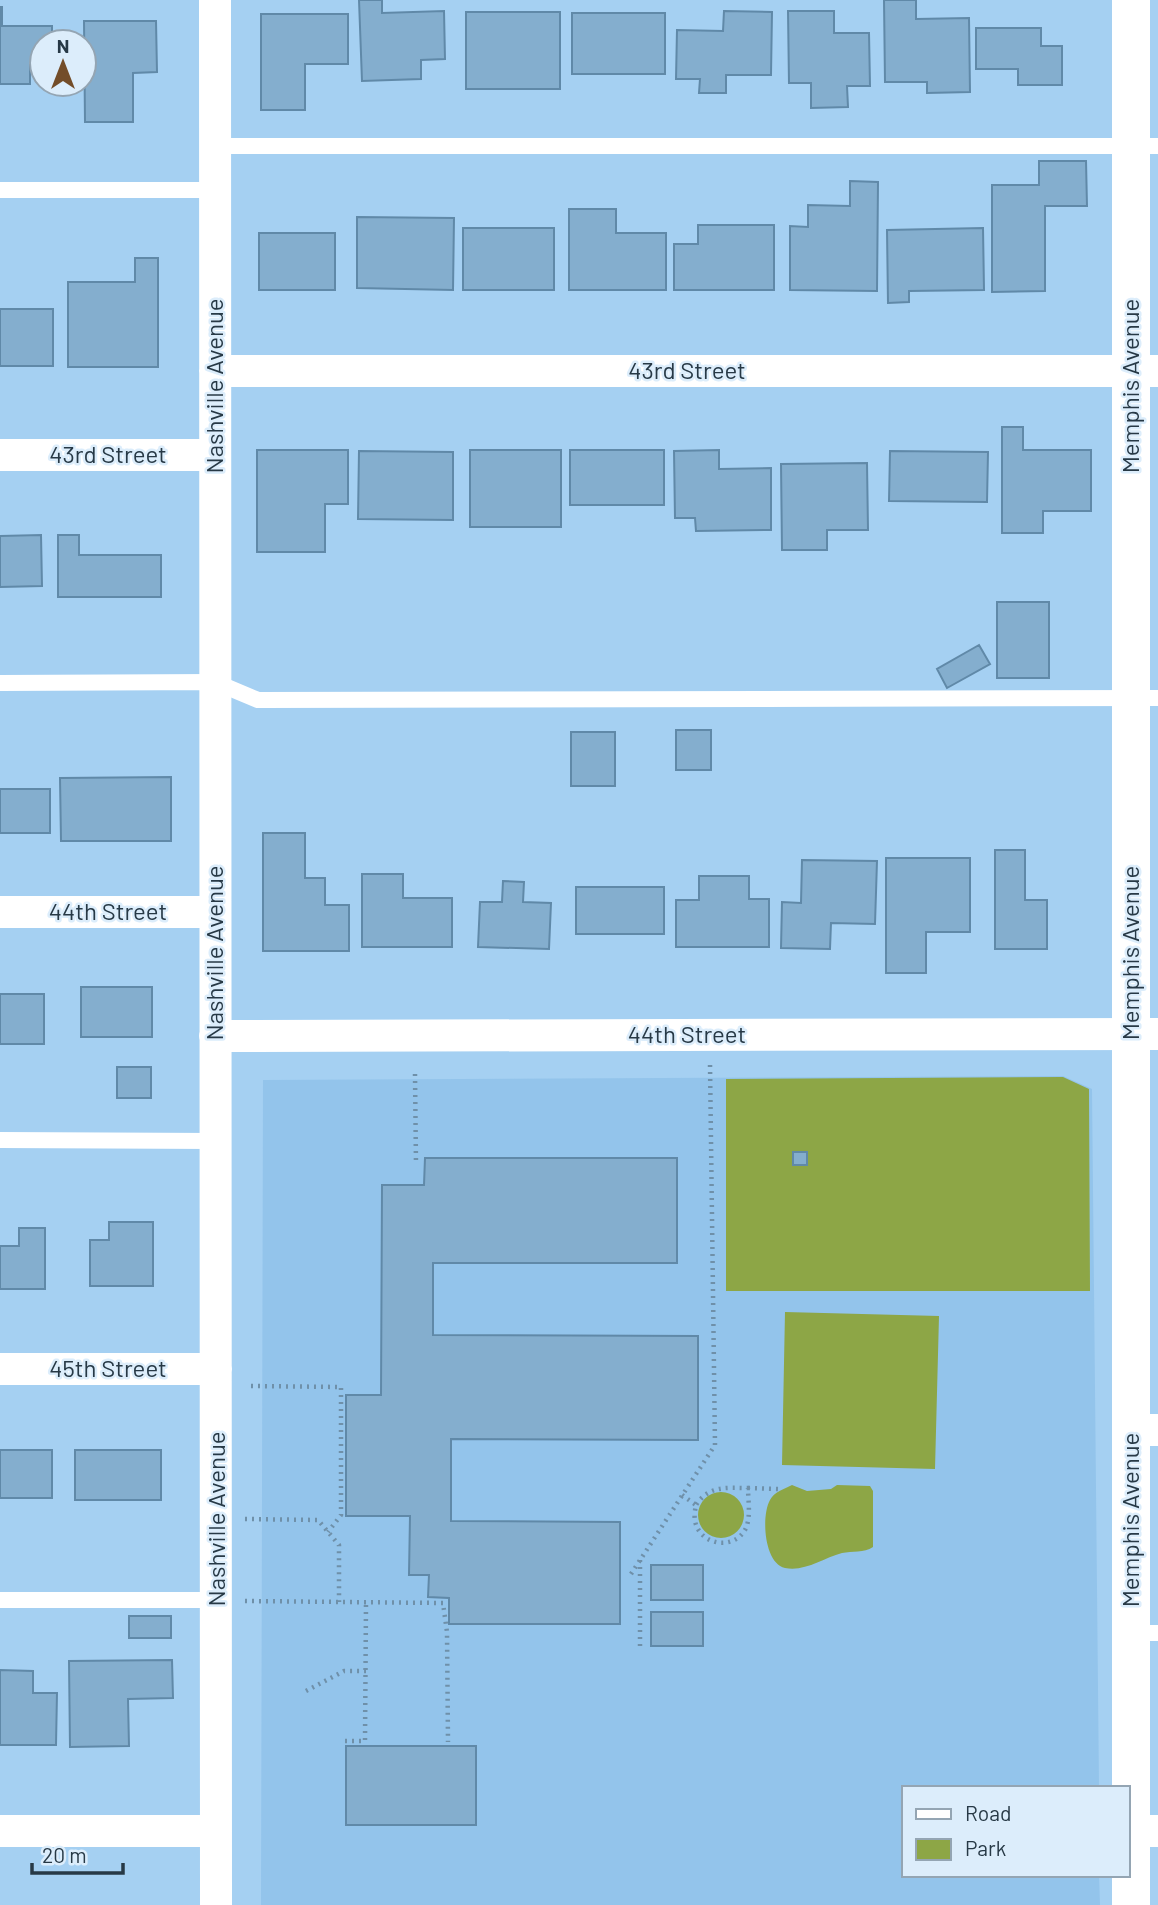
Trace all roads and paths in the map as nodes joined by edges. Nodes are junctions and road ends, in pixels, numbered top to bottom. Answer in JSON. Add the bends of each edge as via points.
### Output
{"nodes":[{"id":1,"x":215,"y":0,"type":"edge"},
{"id":2,"x":1131,"y":0,"type":"edge"},
{"id":3,"x":215,"y":146,"type":"junction"},
{"id":4,"x":1144,"y":146,"type":"edge"},
{"id":5,"x":0,"y":190,"type":"edge"},
{"id":6,"x":215,"y":190,"type":"junction"},
{"id":7,"x":215,"y":371,"type":"junction"},
{"id":8,"x":1144,"y":371,"type":"edge"},
{"id":9,"x":0,"y":455,"type":"edge"},
{"id":10,"x":215,"y":455,"type":"junction"},
{"id":11,"x":215,"y":682,"type":"junction"},
{"id":12,"x":0,"y":683,"type":"edge"},
{"id":13,"x":1144,"y":698,"type":"edge"},
{"id":14,"x":0,"y":912,"type":"edge"},
{"id":15,"x":215,"y":912,"type":"junction"},
{"id":16,"x":708,"y":1035,"type":"junction"},
{"id":17,"x":1144,"y":1035,"type":"edge"},
{"id":18,"x":215,"y":1036,"type":"junction"},
{"id":19,"x":415,"y":1074,"type":"dead end"},
{"id":20,"x":0,"y":1140,"type":"edge"},
{"id":21,"x":215,"y":1141,"type":"junction"},
{"id":22,"x":416,"y":1165,"type":"dead end"},
{"id":23,"x":0,"y":1369,"type":"edge"},
{"id":24,"x":216,"y":1369,"type":"junction"},
{"id":25,"x":251,"y":1386,"type":"dead end"},
{"id":26,"x":1144,"y":1430,"type":"edge"},
{"id":27,"x":748,"y":1489,"type":"junction"},
{"id":28,"x":779,"y":1489,"type":"dead end"},
{"id":29,"x":682,"y":1495,"type":"junction"},
{"id":30,"x":696,"y":1505,"type":"junction"},
{"id":31,"x":216,"y":1518,"type":"junction"},
{"id":32,"x":328,"y":1532,"type":"junction"},
{"id":33,"x":640,"y":1560,"type":"junction"},
{"id":34,"x":631,"y":1574,"type":"dead end"},
{"id":35,"x":0,"y":1600,"type":"edge"},
{"id":36,"x":216,"y":1600,"type":"junction"},
{"id":37,"x":339,"y":1602,"type":"junction"},
{"id":38,"x":366,"y":1602,"type":"junction"},
{"id":39,"x":1144,"y":1633,"type":"edge"},
{"id":40,"x":640,"y":1650,"type":"dead end"},
{"id":41,"x":366,"y":1671,"type":"junction"},
{"id":42,"x":306,"y":1691,"type":"dead end"},
{"id":43,"x":345,"y":1741,"type":"dead end"},
{"id":44,"x":448,"y":1742,"type":"dead end"},
{"id":45,"x":0,"y":1831,"type":"edge"},
{"id":46,"x":216,"y":1831,"type":"junction"},
{"id":47,"x":1144,"y":1831,"type":"edge"},
{"id":48,"x":216,"y":1905,"type":"edge"},
{"id":49,"x":1131,"y":1905,"type":"edge"}],
"edges":[{"from":1,"to":3,"type":"street","name":"Nashville Avenue"},
{"from":2,"to":4,"type":"street","name":"Memphis Avenue"},
{"from":3,"to":4,"type":"lane"},
{"from":3,"to":6,"type":"street","name":"Nashville Avenue"},
{"from":4,"to":8,"type":"street","name":"Memphis Avenue"},
{"from":5,"to":6,"type":"lane"},
{"from":6,"to":7,"type":"street","name":"Nashville Avenue"},
{"from":7,"to":8,"type":"street","name":"43rd Street"},
{"from":7,"to":10,"type":"street","name":"Nashville Avenue"},
{"from":8,"to":13,"type":"street","name":"Memphis Avenue"},
{"from":9,"to":10,"type":"street","name":"43rd Street"},
{"from":10,"to":11,"type":"street","name":"Nashville Avenue"},
{"from":11,"to":12,"type":"lane"},
{"from":11,"to":13,"type":"lane","via":[[258,700]]},
{"from":11,"to":15,"type":"street","name":"Nashville Avenue"},
{"from":13,"to":17,"type":"street","name":"Memphis Avenue"},
{"from":14,"to":15,"type":"street","name":"44th Street"},
{"from":15,"to":18,"type":"street","name":"Nashville Avenue"},
{"from":16,"to":17,"type":"street","name":"44th Street"},
{"from":16,"to":18,"type":"street","name":"44th Street"},
{"from":16,"to":29,"type":"path","via":[[715,1445]]},
{"from":17,"to":26,"type":"street","name":"Memphis Avenue"},
{"from":18,"to":21,"type":"street","name":"Nashville Avenue"},
{"from":19,"to":22,"type":"path"},
{"from":20,"to":21,"type":"lane"},
{"from":21,"to":24,"type":"street","name":"Nashville Avenue"},
{"from":23,"to":24,"type":"street","name":"45th Street"},
{"from":24,"to":31,"type":"street","name":"Nashville Avenue"},
{"from":25,"to":32,"type":"path","via":[[341,1387],[341,1515]]},
{"from":26,"to":39,"type":"street","name":"Memphis Avenue"},
{"from":27,"to":28,"type":"path"},
{"from":27,"to":30,"type":"path","via":[[718,1488]]},
{"from":27,"to":30,"type":"path","via":[[746,1528],[731,1541],[719,1544],[704,1536],[695,1521]]},
{"from":29,"to":30,"type":"path"},
{"from":29,"to":33,"type":"path"},
{"from":31,"to":32,"type":"path","via":[[318,1520]]},
{"from":31,"to":36,"type":"street","name":"Nashville Avenue"},
{"from":32,"to":37,"type":"path","via":[[339,1545]]},
{"from":33,"to":34,"type":"path"},
{"from":33,"to":40,"type":"path"},
{"from":35,"to":36,"type":"lane"},
{"from":36,"to":37,"type":"path"},
{"from":36,"to":46,"type":"street","name":"Nashville Avenue"},
{"from":37,"to":38,"type":"path"},
{"from":38,"to":41,"type":"path"},
{"from":38,"to":44,"type":"path","via":[[443,1603]]},
{"from":39,"to":47,"type":"street","name":"Memphis Avenue"},
{"from":41,"to":42,"type":"path","via":[[344,1671]]},
{"from":41,"to":43,"type":"path","via":[[365,1741]]},
{"from":45,"to":46,"type":"street"},
{"from":46,"to":48,"type":"street","name":"Nashville Avenue"},
{"from":47,"to":49,"type":"street","name":"Memphis Avenue"}]}
